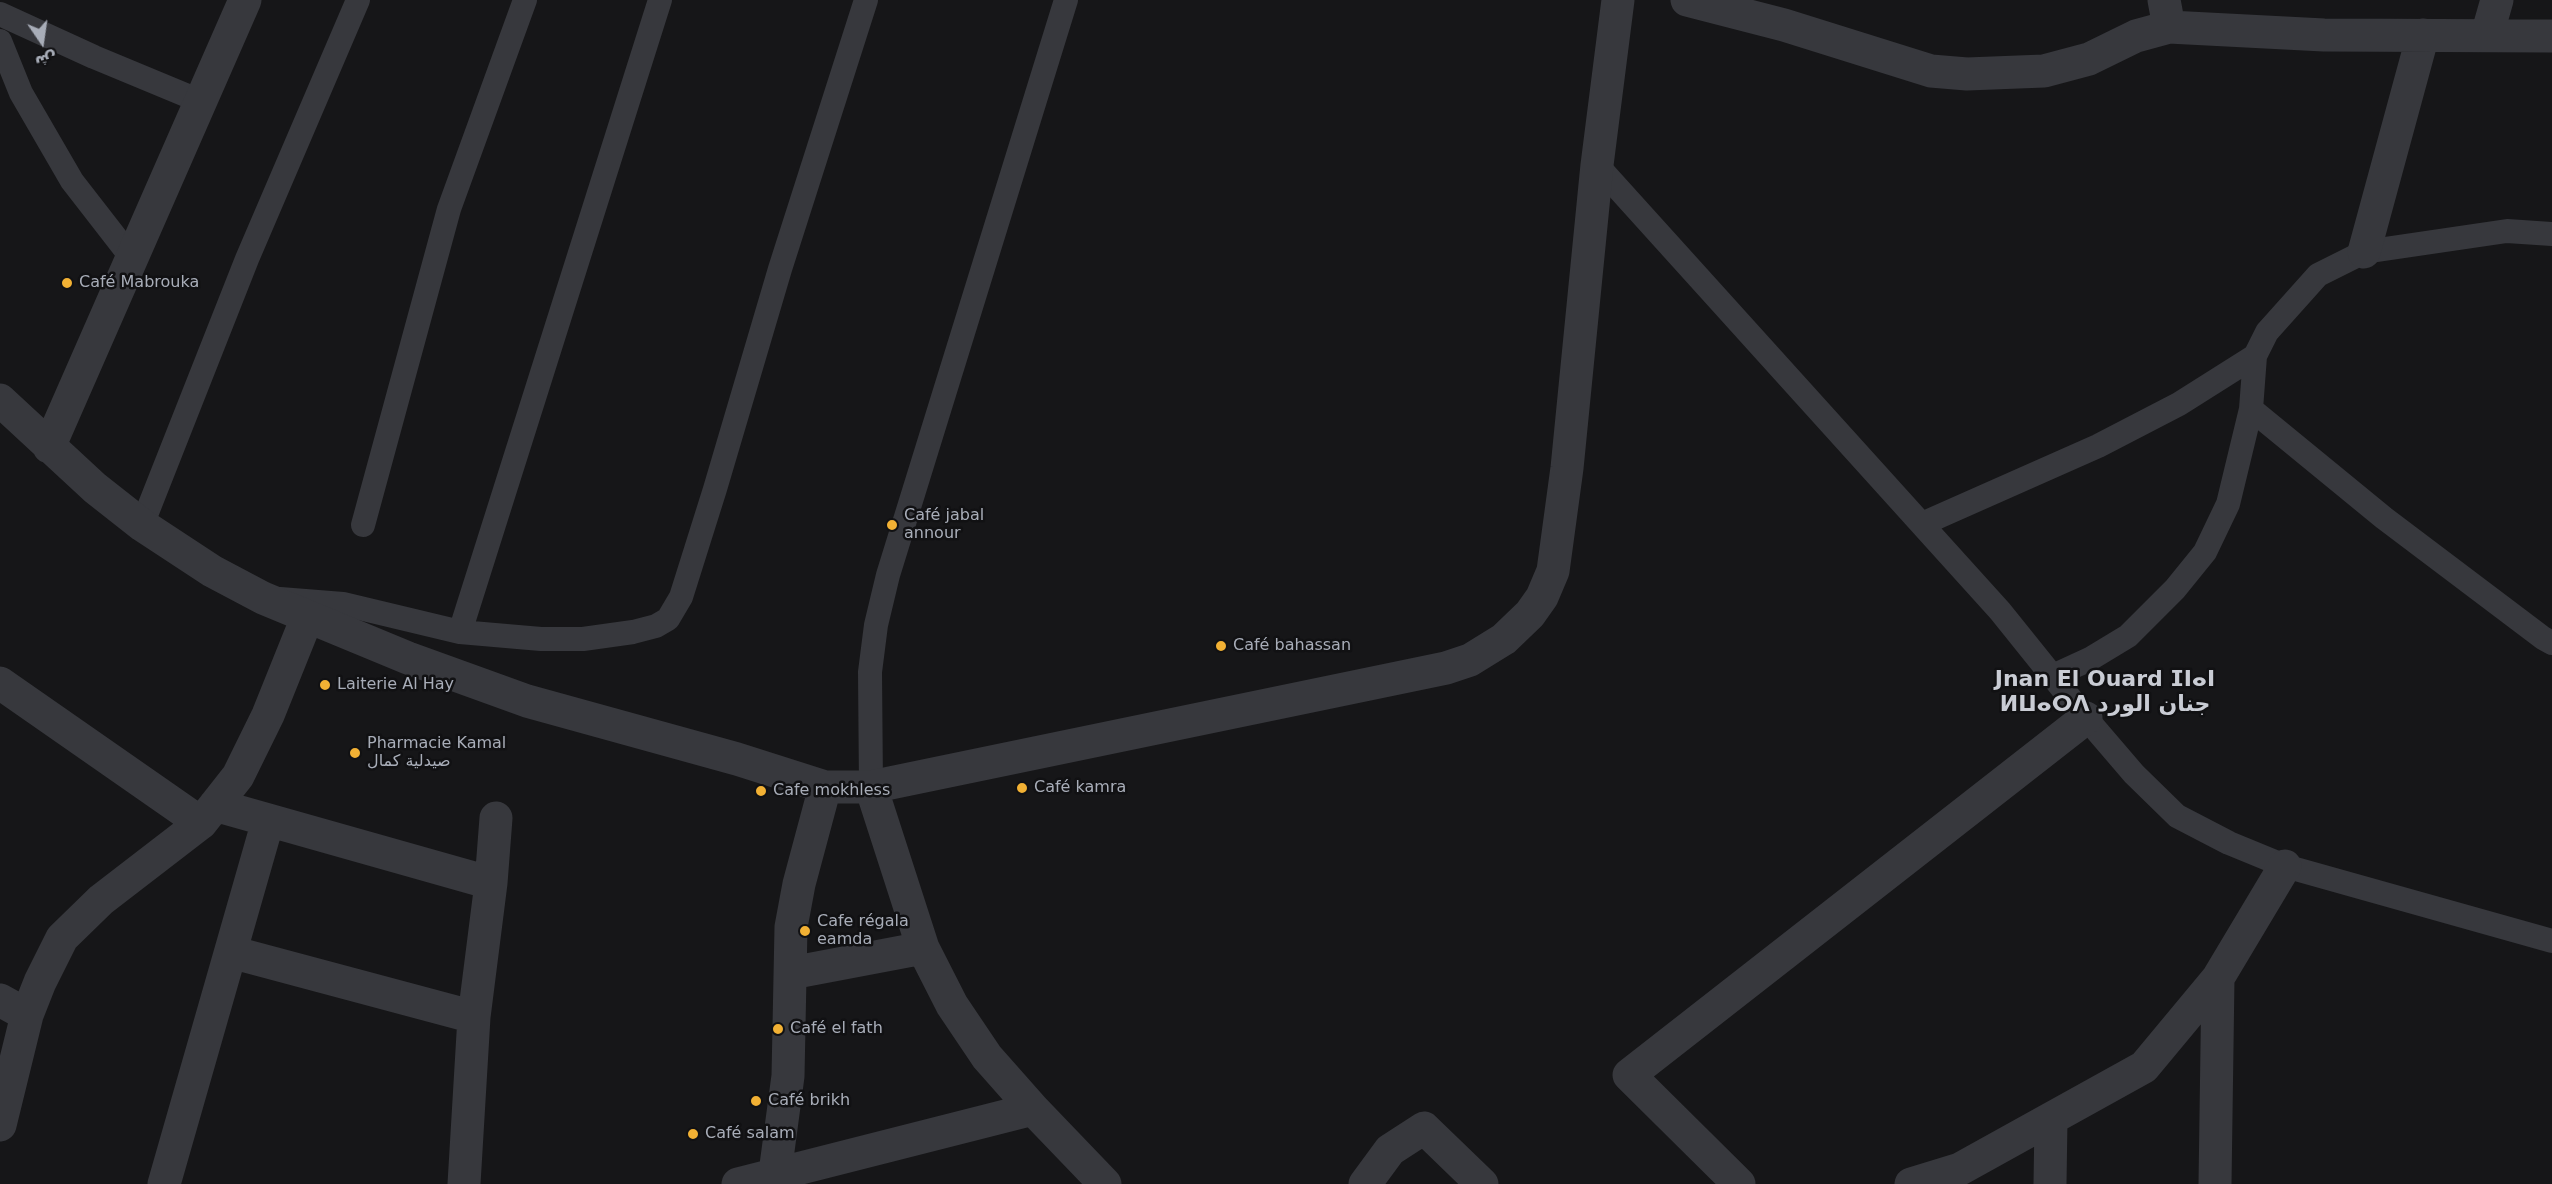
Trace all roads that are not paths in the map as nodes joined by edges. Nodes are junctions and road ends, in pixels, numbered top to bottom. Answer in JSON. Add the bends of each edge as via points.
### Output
{"nodes":[{"id":1,"x":245,"y":0,"type":"edge"},
{"id":2,"x":357,"y":0,"type":"edge"},
{"id":3,"x":525,"y":0,"type":"edge"},
{"id":4,"x":660,"y":0,"type":"edge"},
{"id":5,"x":866,"y":0,"type":"edge"},
{"id":6,"x":1066,"y":0,"type":"edge"},
{"id":7,"x":1618,"y":0,"type":"edge"},
{"id":8,"x":1687,"y":0,"type":"edge"},
{"id":9,"x":2497,"y":0,"type":"edge"},
{"id":10,"x":2167,"y":13,"type":"edge"},
{"id":11,"x":0,"y":14,"type":"edge"},
{"id":12,"x":2423,"y":35,"type":"junction"},
{"id":13,"x":2487,"y":35,"type":"junction"},
{"id":14,"x":2552,"y":36,"type":"edge"},
{"id":15,"x":0,"y":41,"type":"edge"},
{"id":16,"x":200,"y":101,"type":"junction"},
{"id":17,"x":1597,"y":165,"type":"junction"},
{"id":18,"x":2552,"y":234,"type":"edge"},
{"id":19,"x":2364,"y":252,"type":"junction"},
{"id":20,"x":131,"y":257,"type":"junction"},
{"id":21,"x":2255,"y":356,"type":"junction"},
{"id":22,"x":0,"y":400,"type":"edge"},
{"id":23,"x":2251,"y":409,"type":"junction"},
{"id":24,"x":49,"y":447,"type":"junction"},
{"id":25,"x":1922,"y":524,"type":"junction"},
{"id":26,"x":142,"y":525,"type":"junction"},
{"id":27,"x":363,"y":525,"type":"dead end"},
{"id":28,"x":263,"y":598,"type":"junction"},
{"id":29,"x":307,"y":618,"type":"junction"},
{"id":30,"x":460,"y":632,"type":"junction"},
{"id":31,"x":2552,"y":643,"type":"edge"},
{"id":32,"x":2053,"y":676,"type":"junction"},
{"id":33,"x":0,"y":683,"type":"edge"},
{"id":34,"x":2086,"y":718,"type":"junction"},
{"id":35,"x":825,"y":786,"type":"junction"},
{"id":36,"x":871,"y":787,"type":"junction"},
{"id":37,"x":208,"y":814,"type":"junction"},
{"id":38,"x":496,"y":819,"type":"dead end"},
{"id":39,"x":268,"y":821,"type":"junction"},
{"id":40,"x":2285,"y":867,"type":"junction"},
{"id":41,"x":491,"y":883,"type":"junction"},
{"id":42,"x":2552,"y":941,"type":"edge"},
{"id":43,"x":923,"y":948,"type":"junction"},
{"id":44,"x":231,"y":952,"type":"junction"},
{"id":45,"x":791,"y":973,"type":"junction"},
{"id":46,"x":2218,"y":978,"type":"junction"},
{"id":47,"x":13,"y":1007,"type":"edge"},
{"id":48,"x":474,"y":1017,"type":"junction"},
{"id":49,"x":1033,"y":1109,"type":"junction"},
{"id":50,"x":2050,"y":1120,"type":"junction"},
{"id":51,"x":0,"y":1125,"type":"edge"},
{"id":52,"x":1958,"y":1177,"type":"edge"},
{"id":53,"x":780,"y":1179,"type":"edge"},
{"id":54,"x":164,"y":1184,"type":"edge"},
{"id":55,"x":464,"y":1184,"type":"edge"},
{"id":56,"x":738,"y":1184,"type":"edge"},
{"id":57,"x":1105,"y":1184,"type":"edge"},
{"id":58,"x":1365,"y":1184,"type":"edge"},
{"id":59,"x":1482,"y":1184,"type":"edge"},
{"id":60,"x":1739,"y":1184,"type":"edge"},
{"id":61,"x":1911,"y":1184,"type":"edge"},
{"id":62,"x":2050,"y":1184,"type":"edge"},
{"id":63,"x":2215,"y":1184,"type":"edge"}],
"edges":[{"from":1,"to":16,"type":"street"},
{"from":2,"to":26,"type":"lane","via":[[247,258]]},
{"from":3,"to":27,"type":"lane","via":[[449,209]]},
{"from":4,"to":30,"type":"lane"},
{"from":5,"to":30,"type":"lane","via":[[675,610],[656,626],[583,639]]},
{"from":6,"to":36,"type":"lane","via":[[888,575],[870,672]]},
{"from":7,"to":17,"type":"street"},
{"from":8,"to":10,"type":"street","via":[[1784,25],[1931,71],[1967,74],[2033,72],[2074,64],[2136,36]]},
{"from":9,"to":13,"type":"street"},
{"from":10,"to":12,"type":"street","via":[[2324,35]]},
{"from":11,"to":16,"type":"lane"},
{"from":12,"to":13,"type":"street"},
{"from":12,"to":19,"type":"street"},
{"from":13,"to":14,"type":"street"},
{"from":15,"to":20,"type":"lane","via":[[21,93],[72,181]]},
{"from":16,"to":20,"type":"street"},
{"from":17,"to":25,"type":"lane"},
{"from":17,"to":36,"type":"street","via":[[1554,571],[1530,614],[1504,639],[1470,660],[1446,668]]},
{"from":18,"to":19,"type":"lane","via":[[2507,231]]},
{"from":19,"to":21,"type":"lane","via":[[2318,275],[2267,333]]},
{"from":20,"to":24,"type":"street"},
{"from":21,"to":23,"type":"lane"},
{"from":21,"to":25,"type":"lane","via":[[2179,404],[2098,446]]},
{"from":22,"to":24,"type":"street"},
{"from":23,"to":31,"type":"lane","via":[[2384,518]]},
{"from":23,"to":32,"type":"lane","via":[[2228,504],[2205,552],[2128,636]]},
{"from":24,"to":26,"type":"street"},
{"from":25,"to":32,"type":"lane"},
{"from":26,"to":28,"type":"street","via":[[212,571]]},
{"from":28,"to":29,"type":"street"},
{"from":28,"to":30,"type":"lane","via":[[343,604]]},
{"from":29,"to":35,"type":"street","via":[[527,700]]},
{"from":29,"to":37,"type":"street","via":[[253,747],[238,776]]},
{"from":32,"to":34,"type":"lane"},
{"from":33,"to":37,"type":"street"},
{"from":34,"to":40,"type":"lane","via":[[2177,816]]},
{"from":34,"to":60,"type":"street","via":[[1629,1075]]},
{"from":35,"to":36,"type":"street"},
{"from":35,"to":45,"type":"street","via":[[790,927]]},
{"from":36,"to":43,"type":"street"},
{"from":37,"to":39,"type":"street"},
{"from":37,"to":47,"type":"street","via":[[101,900],[62,938],[40,982]]},
{"from":38,"to":41,"type":"street"},
{"from":39,"to":41,"type":"street"},
{"from":39,"to":44,"type":"street"},
{"from":40,"to":42,"type":"lane"},
{"from":40,"to":46,"type":"street"},
{"from":41,"to":48,"type":"street"},
{"from":43,"to":45,"type":"street"},
{"from":43,"to":49,"type":"street","via":[[952,1005],[981,1048]]},
{"from":44,"to":48,"type":"street"},
{"from":44,"to":54,"type":"street"},
{"from":45,"to":53,"type":"street"},
{"from":46,"to":50,"type":"street","via":[[2144,1067]]},
{"from":46,"to":63,"type":"street"},
{"from":47,"to":51,"type":"street"},
{"from":48,"to":55,"type":"street"},
{"from":49,"to":53,"type":"street"},
{"from":49,"to":57,"type":"street"},
{"from":50,"to":52,"type":"street"},
{"from":50,"to":62,"type":"street"},
{"from":52,"to":61,"type":"street"},
{"from":53,"to":56,"type":"street"},
{"from":58,"to":59,"type":"street","via":[[1390,1150],[1424,1128]]}]}
